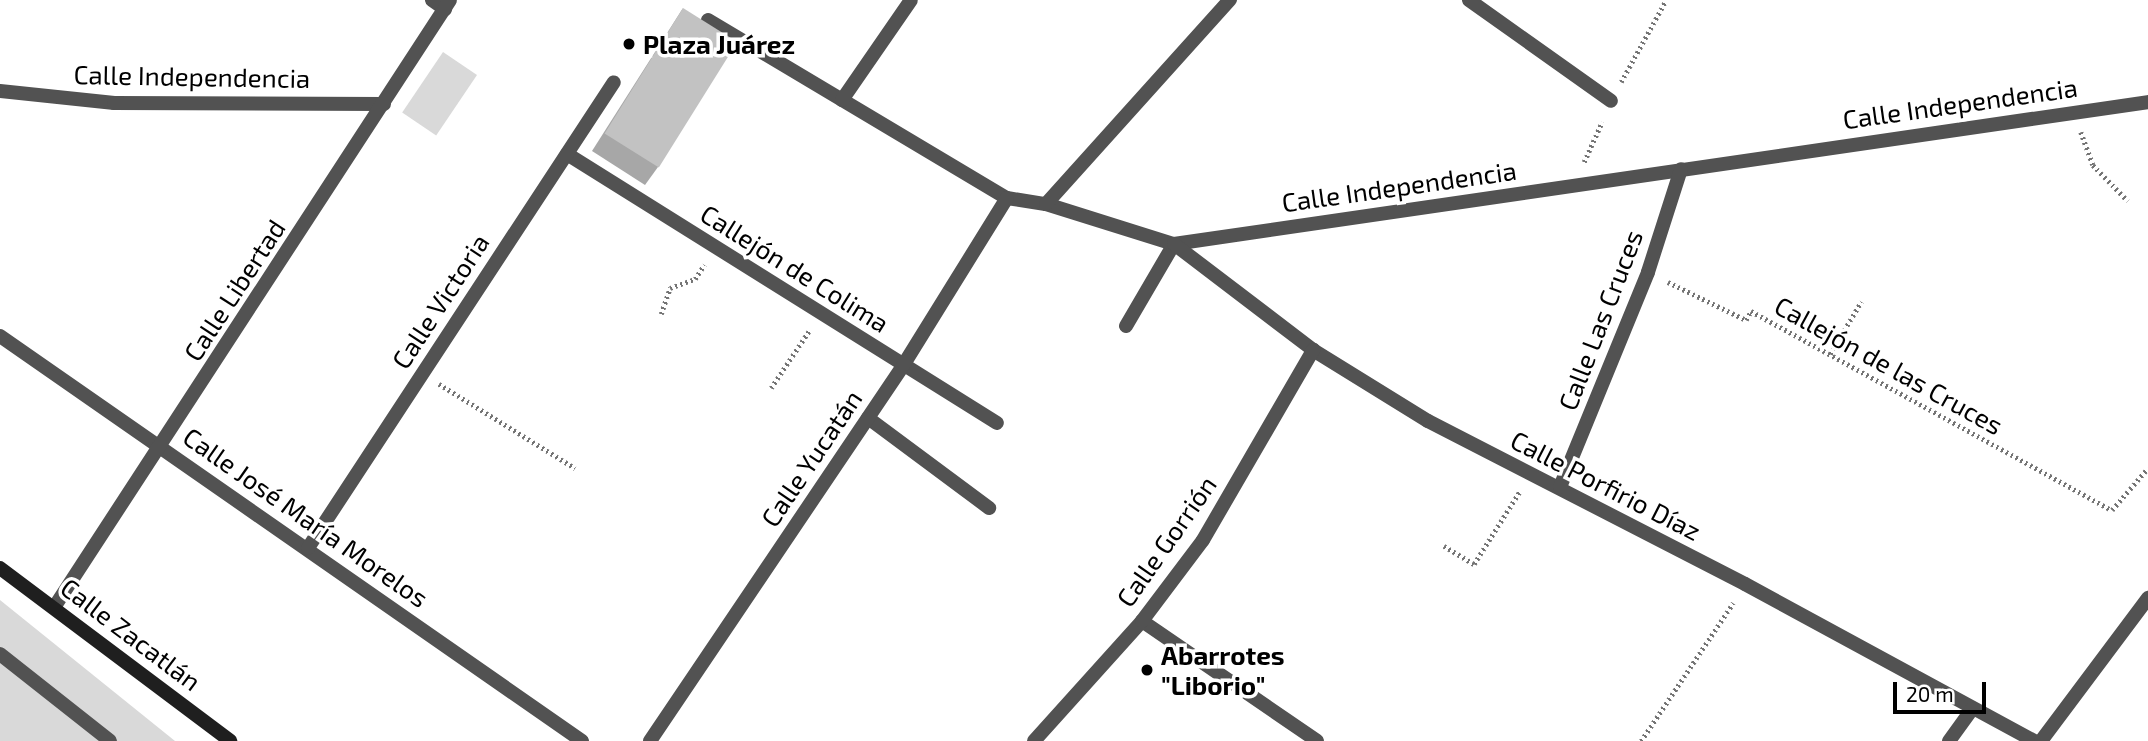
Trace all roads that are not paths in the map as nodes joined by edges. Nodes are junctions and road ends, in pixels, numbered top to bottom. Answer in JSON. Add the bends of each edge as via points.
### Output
{"nodes":[{"id":1,"x":432,"y":0,"type":"edge"},
{"id":2,"x":911,"y":0,"type":"edge"},
{"id":3,"x":1230,"y":0,"type":"edge"},
{"id":4,"x":1469,"y":0,"type":"edge"},
{"id":5,"x":448,"y":5,"type":"edge"},
{"id":6,"x":708,"y":20,"type":"edge"},
{"id":7,"x":614,"y":82,"type":"dead end"},
{"id":8,"x":0,"y":91,"type":"edge"},
{"id":9,"x":1613,"y":97,"type":"road end"},
{"id":10,"x":842,"y":100,"type":"junction"},
{"id":11,"x":2148,"y":102,"type":"edge"},
{"id":12,"x":384,"y":104,"type":"junction"},
{"id":13,"x":567,"y":154,"type":"junction"},
{"id":14,"x":1681,"y":169,"type":"junction"},
{"id":15,"x":1007,"y":198,"type":"junction"},
{"id":16,"x":1046,"y":204,"type":"junction"},
{"id":17,"x":1174,"y":244,"type":"junction"},
{"id":18,"x":1126,"y":326,"type":"dead end"},
{"id":19,"x":0,"y":336,"type":"edge"},
{"id":20,"x":1313,"y":350,"type":"junction"},
{"id":21,"x":904,"y":364,"type":"junction"},
{"id":22,"x":868,"y":418,"type":"junction"},
{"id":23,"x":997,"y":423,"type":"dead end"},
{"id":24,"x":162,"y":446,"type":"junction"},
{"id":25,"x":1560,"y":487,"type":"junction"},
{"id":26,"x":989,"y":508,"type":"dead end"},
{"id":27,"x":308,"y":548,"type":"junction"},
{"id":28,"x":0,"y":568,"type":"edge"},
{"id":29,"x":2148,"y":598,"type":"edge"},
{"id":30,"x":55,"y":606,"type":"junction"},
{"id":31,"x":1142,"y":621,"type":"junction"},
{"id":32,"x":0,"y":654,"type":"edge"},
{"id":33,"x":1972,"y":709,"type":"junction"},
{"id":34,"x":110,"y":741,"type":"edge"},
{"id":35,"x":230,"y":741,"type":"edge"},
{"id":36,"x":582,"y":741,"type":"edge"},
{"id":37,"x":650,"y":741,"type":"edge"},
{"id":38,"x":1034,"y":741,"type":"edge"},
{"id":39,"x":1317,"y":741,"type":"edge"},
{"id":40,"x":1949,"y":741,"type":"edge"},
{"id":41,"x":2034,"y":741,"type":"edge"},
{"id":42,"x":2041,"y":741,"type":"edge"}],
"edges":[{"from":1,"to":5,"type":"street"},
{"from":2,"to":10,"type":"street"},
{"from":3,"to":16,"type":"street"},
{"from":4,"to":9,"type":"street"},
{"from":5,"to":12,"type":"street","name":"Calle Libertad"},
{"from":6,"to":10,"type":"street","name":"Calle Independencia"},
{"from":7,"to":13,"type":"street","name":"Calle Victoria"},
{"from":8,"to":12,"type":"street","name":"Calle Independencia","via":[[114,103]]},
{"from":10,"to":15,"type":"street","name":"Calle Independencia"},
{"from":11,"to":14,"type":"street","name":"Calle Independencia"},
{"from":12,"to":24,"type":"street","name":"Calle Libertad"},
{"from":13,"to":21,"type":"street","name":"Callejón de Colima"},
{"from":13,"to":27,"type":"street","name":"Calle Victoria"},
{"from":14,"to":17,"type":"street","name":"Calle Independencia"},
{"from":14,"to":25,"type":"street","name":"Calle Las Cruces","via":[[1648,272]]},
{"from":15,"to":16,"type":"street","name":"Calle Independencia"},
{"from":15,"to":21,"type":"street","name":"Calle Yucatán"},
{"from":16,"to":17,"type":"street","name":"Calle Independencia"},
{"from":17,"to":18,"type":"street"},
{"from":17,"to":20,"type":"street","name":"Calle Porfirio Díaz"},
{"from":19,"to":24,"type":"street","name":"Calle José María Morelos"},
{"from":20,"to":25,"type":"street","name":"Calle Porfirio Díaz","via":[[1428,421]]},
{"from":20,"to":31,"type":"street","name":"Calle Gorrión","via":[[1203,540]]},
{"from":21,"to":22,"type":"street","name":"Calle Yucatán"},
{"from":21,"to":23,"type":"street","name":"Callejón de Colima"},
{"from":22,"to":26,"type":"street"},
{"from":22,"to":37,"type":"street","name":"Calle Yucatán"},
{"from":24,"to":27,"type":"street","name":"Calle José María Morelos"},
{"from":24,"to":30,"type":"street","name":"Calle Libertad"},
{"from":25,"to":33,"type":"street","name":"Calle Porfirio Díaz"},
{"from":27,"to":36,"type":"street","name":"Calle José María Morelos"},
{"from":28,"to":30,"type":"street","name":"Calle Zacatlán"},
{"from":29,"to":42,"type":"street"},
{"from":30,"to":35,"type":"street","name":"Calle Zacatlán"},
{"from":31,"to":38,"type":"street","name":"Calle Gorrión"},
{"from":31,"to":39,"type":"street"},
{"from":32,"to":34,"type":"street"},
{"from":33,"to":40,"type":"street"},
{"from":33,"to":41,"type":"street","name":"Calle Porfirio Díaz"}]}
